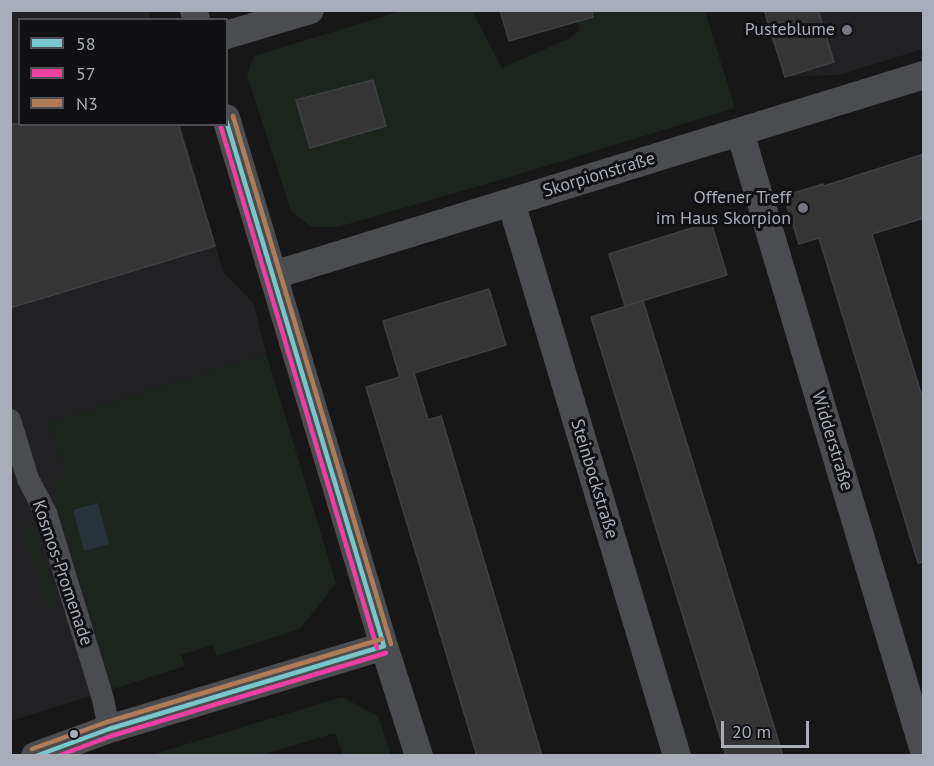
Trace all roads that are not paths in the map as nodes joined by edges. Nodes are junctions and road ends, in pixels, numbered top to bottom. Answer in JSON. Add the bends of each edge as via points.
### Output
{"nodes":[{"id":1,"x":310,"y":10,"type":"edge"},
{"id":2,"x":228,"y":34,"type":"edge"},
{"id":3,"x":924,"y":75,"type":"edge"},
{"id":4,"x":228,"y":125,"type":"edge"},
{"id":5,"x":740,"y":132,"type":"junction"},
{"id":6,"x":511,"y":202,"type":"junction"},
{"id":7,"x":274,"y":275,"type":"junction"},
{"id":8,"x":10,"y":420,"type":"edge"},
{"id":9,"x":384,"y":646,"type":"junction"},
{"id":10,"x":109,"y":729,"type":"junction"},
{"id":11,"x":924,"y":751,"type":"edge"},
{"id":12,"x":35,"y":756,"type":"edge"},
{"id":13,"x":419,"y":756,"type":"edge"},
{"id":14,"x":677,"y":756,"type":"edge"}],
"edges":[{"from":1,"to":2,"type":"street"},
{"from":3,"to":5,"type":"street","name":"Skorpionstraße"},
{"from":4,"to":7,"type":"street"},
{"from":5,"to":6,"type":"street","name":"Skorpionstraße"},
{"from":5,"to":11,"type":"street","name":"Widderstraße"},
{"from":6,"to":7,"type":"street","name":"Skorpionstraße"},
{"from":6,"to":14,"type":"street","name":"Steinbockstraße"},
{"from":7,"to":9,"type":"street"},
{"from":8,"to":10,"type":"street","name":"Kosmos-Promenade","via":[[28,478],[46,513]]},
{"from":9,"to":10,"type":"street"},
{"from":9,"to":13,"type":"street"},
{"from":10,"to":12,"type":"street"}]}
